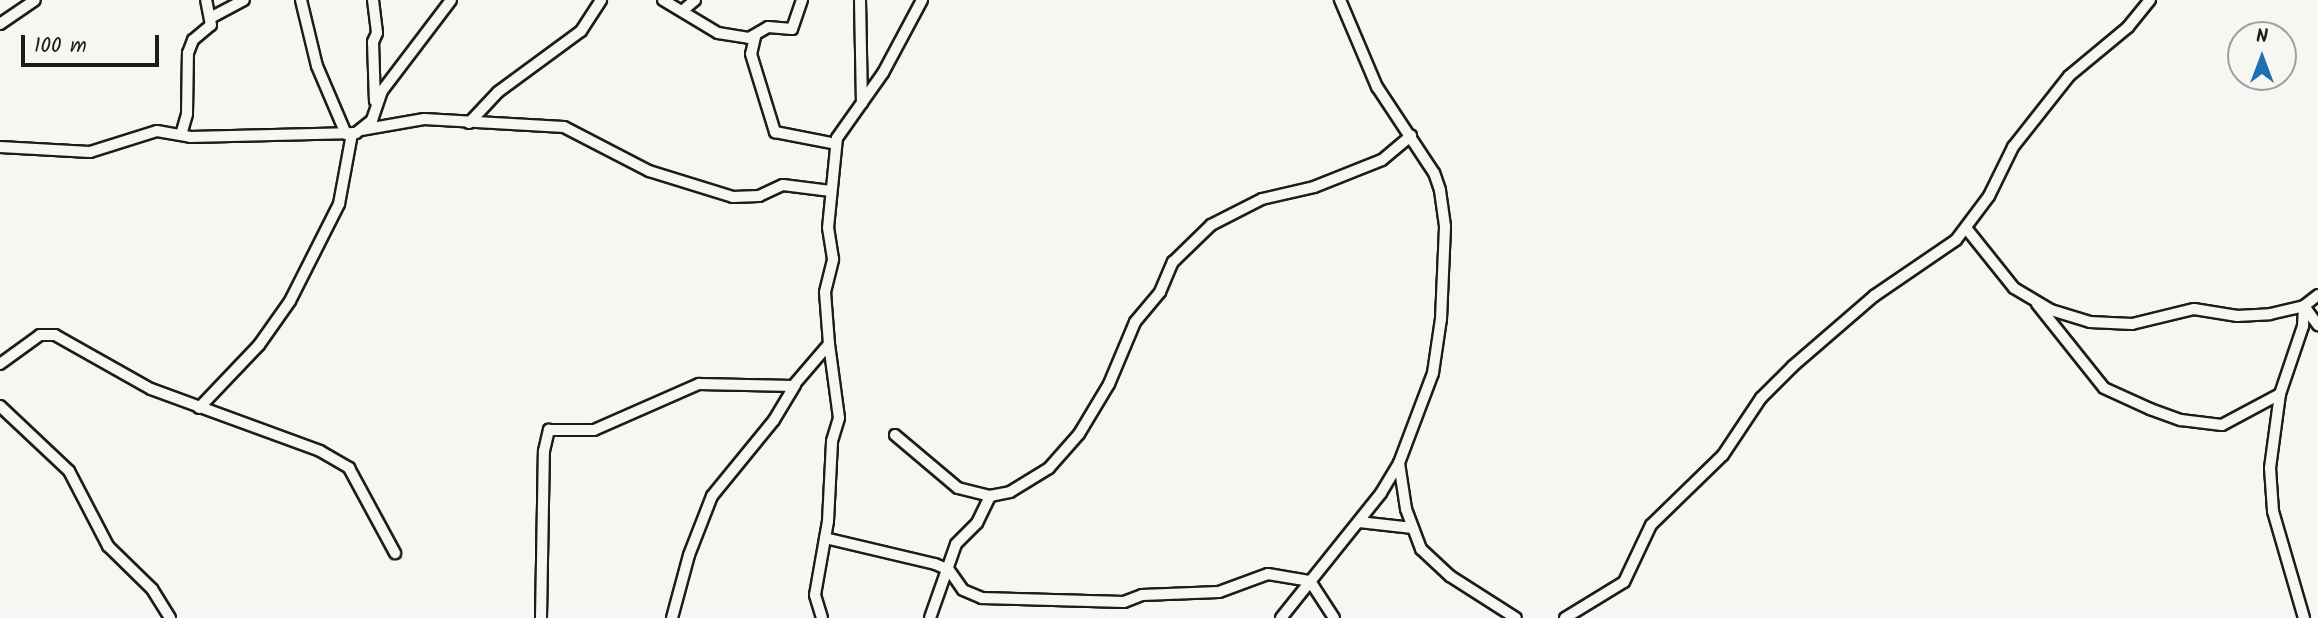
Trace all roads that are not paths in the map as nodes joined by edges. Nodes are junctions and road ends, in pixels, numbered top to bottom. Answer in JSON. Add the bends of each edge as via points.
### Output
{"nodes":[{"id":1,"x":35,"y":0,"type":"edge"},
{"id":2,"x":206,"y":0,"type":"edge"},
{"id":3,"x":244,"y":0,"type":"edge"},
{"id":4,"x":301,"y":0,"type":"edge"},
{"id":5,"x":373,"y":0,"type":"edge"},
{"id":6,"x":451,"y":0,"type":"edge"},
{"id":7,"x":601,"y":0,"type":"edge"},
{"id":8,"x":663,"y":0,"type":"edge"},
{"id":9,"x":695,"y":0,"type":"edge"},
{"id":10,"x":802,"y":0,"type":"edge"},
{"id":11,"x":860,"y":0,"type":"edge"},
{"id":12,"x":922,"y":0,"type":"edge"},
{"id":13,"x":1340,"y":0,"type":"edge"},
{"id":14,"x":2150,"y":0,"type":"edge"},
{"id":15,"x":682,"y":10,"type":"junction"},
{"id":16,"x":212,"y":16,"type":"junction"},
{"id":17,"x":0,"y":24,"type":"edge"},
{"id":18,"x":755,"y":37,"type":"junction"},
{"id":19,"x":862,"y":103,"type":"junction"},
{"id":20,"x":375,"y":107,"type":"junction"},
{"id":21,"x":469,"y":123,"type":"junction"},
{"id":22,"x":353,"y":133,"type":"junction"},
{"id":23,"x":181,"y":135,"type":"junction"},
{"id":24,"x":1411,"y":136,"type":"junction"},
{"id":25,"x":836,"y":144,"type":"junction"},
{"id":26,"x":0,"y":147,"type":"edge"},
{"id":27,"x":831,"y":191,"type":"junction"},
{"id":28,"x":1966,"y":228,"type":"junction"},
{"id":29,"x":2318,"y":295,"type":"edge"},
{"id":30,"x":2037,"y":304,"type":"junction"},
{"id":31,"x":2304,"y":306,"type":"junction"},
{"id":32,"x":2318,"y":325,"type":"edge"},
{"id":33,"x":829,"y":344,"type":"junction"},
{"id":34,"x":0,"y":364,"type":"edge"},
{"id":35,"x":795,"y":385,"type":"junction"},
{"id":36,"x":2280,"y":394,"type":"junction"},
{"id":37,"x":0,"y":407,"type":"edge"},
{"id":38,"x":198,"y":408,"type":"junction"},
{"id":39,"x":895,"y":435,"type":"dead end"},
{"id":40,"x":1399,"y":463,"type":"junction"},
{"id":41,"x":990,"y":496,"type":"junction"},
{"id":42,"x":1359,"y":522,"type":"junction"},
{"id":43,"x":1413,"y":528,"type":"junction"},
{"id":44,"x":825,"y":538,"type":"junction"},
{"id":45,"x":395,"y":553,"type":"dead end"},
{"id":46,"x":949,"y":570,"type":"junction"},
{"id":47,"x":1310,"y":581,"type":"junction"},
{"id":48,"x":170,"y":618,"type":"edge"},
{"id":49,"x":541,"y":618,"type":"edge"},
{"id":50,"x":672,"y":618,"type":"edge"},
{"id":51,"x":822,"y":618,"type":"edge"},
{"id":52,"x":930,"y":618,"type":"edge"},
{"id":53,"x":1282,"y":618,"type":"edge"},
{"id":54,"x":1334,"y":618,"type":"edge"},
{"id":55,"x":1516,"y":618,"type":"edge"},
{"id":56,"x":1566,"y":618,"type":"edge"},
{"id":57,"x":2304,"y":618,"type":"edge"}],
"edges":[{"from":1,"to":17,"type":"street"},
{"from":2,"to":16,"type":"street"},
{"from":3,"to":16,"type":"street"},
{"from":4,"to":22,"type":"street","via":[[317,66]]},
{"from":5,"to":20,"type":"street"},
{"from":6,"to":20,"type":"street"},
{"from":7,"to":21,"type":"street","via":[[580,31],[498,92]]},
{"from":8,"to":15,"type":"street"},
{"from":9,"to":15,"type":"street"},
{"from":10,"to":18,"type":"street","via":[[792,29],[768,27]]},
{"from":11,"to":19,"type":"street"},
{"from":12,"to":19,"type":"street"},
{"from":13,"to":24,"type":"street","via":[[1377,87]]},
{"from":14,"to":28,"type":"street","via":[[2128,27],[2069,76],[2012,147],[1989,197]]},
{"from":15,"to":18,"type":"street","via":[[718,33]]},
{"from":16,"to":23,"type":"street","via":[[210,29],[193,40],[188,53],[187,114]]},
{"from":18,"to":25,"type":"street","via":[[751,54],[775,132]]},
{"from":19,"to":25,"type":"street"},
{"from":20,"to":22,"type":"street","via":[[372,120]]},
{"from":21,"to":22,"type":"street","via":[[424,119]]},
{"from":21,"to":27,"type":"street","via":[[572,128],[649,171],[733,197],[759,196],[783,184]]},
{"from":22,"to":23,"type":"street"},
{"from":22,"to":38,"type":"street","via":[[339,204],[290,301],[259,345]]},
{"from":23,"to":26,"type":"street","via":[[152,131],[90,152]]},
{"from":24,"to":40,"type":"street","via":[[1440,190],[1444,252],[1433,373]]},
{"from":24,"to":41,"type":"street","via":[[1382,160],[1314,187],[1262,199],[1210,225],[1173,262],[1160,292],[1135,322],[1109,384],[1068,449],[1019,487]]},
{"from":25,"to":27,"type":"street"},
{"from":27,"to":33,"type":"street","via":[[828,228],[833,259],[825,298]]},
{"from":28,"to":30,"type":"street","via":[[2014,288]]},
{"from":28,"to":56,"type":"street","via":[[1874,296],[1793,366],[1761,398],[1723,455],[1651,525],[1624,582]]},
{"from":29,"to":31,"type":"street"},
{"from":30,"to":31,"type":"street","via":[[2090,322],[2120,324],[2183,310],[2250,316]]},
{"from":30,"to":36,"type":"street","via":[[2104,388],[2150,409],[2182,420],[2222,425]]},
{"from":31,"to":32,"type":"street"},
{"from":31,"to":36,"type":"street","via":[[2303,326]]},
{"from":33,"to":35,"type":"street"},
{"from":33,"to":44,"type":"street","via":[[839,418],[832,441]]},
{"from":34,"to":38,"type":"street","via":[[40,335],[55,335],[107,367]]},
{"from":35,"to":49,"type":"street","via":[[699,384],[594,430],[549,430],[544,451]]},
{"from":35,"to":50,"type":"street","via":[[774,420],[712,496]]},
{"from":36,"to":57,"type":"street","via":[[2271,441],[2270,490]]},
{"from":37,"to":48,"type":"street","via":[[69,471],[108,546],[152,589]]},
{"from":38,"to":45,"type":"street","via":[[337,459],[362,487],[373,518]]},
{"from":39,"to":41,"type":"street","via":[[948,482],[972,494]]},
{"from":40,"to":42,"type":"street"},
{"from":40,"to":43,"type":"street"},
{"from":41,"to":46,"type":"street","via":[[976,523],[957,544]]},
{"from":42,"to":43,"type":"street"},
{"from":42,"to":47,"type":"street"},
{"from":43,"to":55,"type":"street","via":[[1421,549],[1450,576]]},
{"from":44,"to":46,"type":"street"},
{"from":44,"to":51,"type":"street","via":[[815,601]]},
{"from":46,"to":47,"type":"street","via":[[963,590],[1004,600],[1124,602],[1142,595],[1219,592],[1268,574]]},
{"from":46,"to":52,"type":"street"},
{"from":47,"to":53,"type":"street"},
{"from":47,"to":54,"type":"street"}]}
